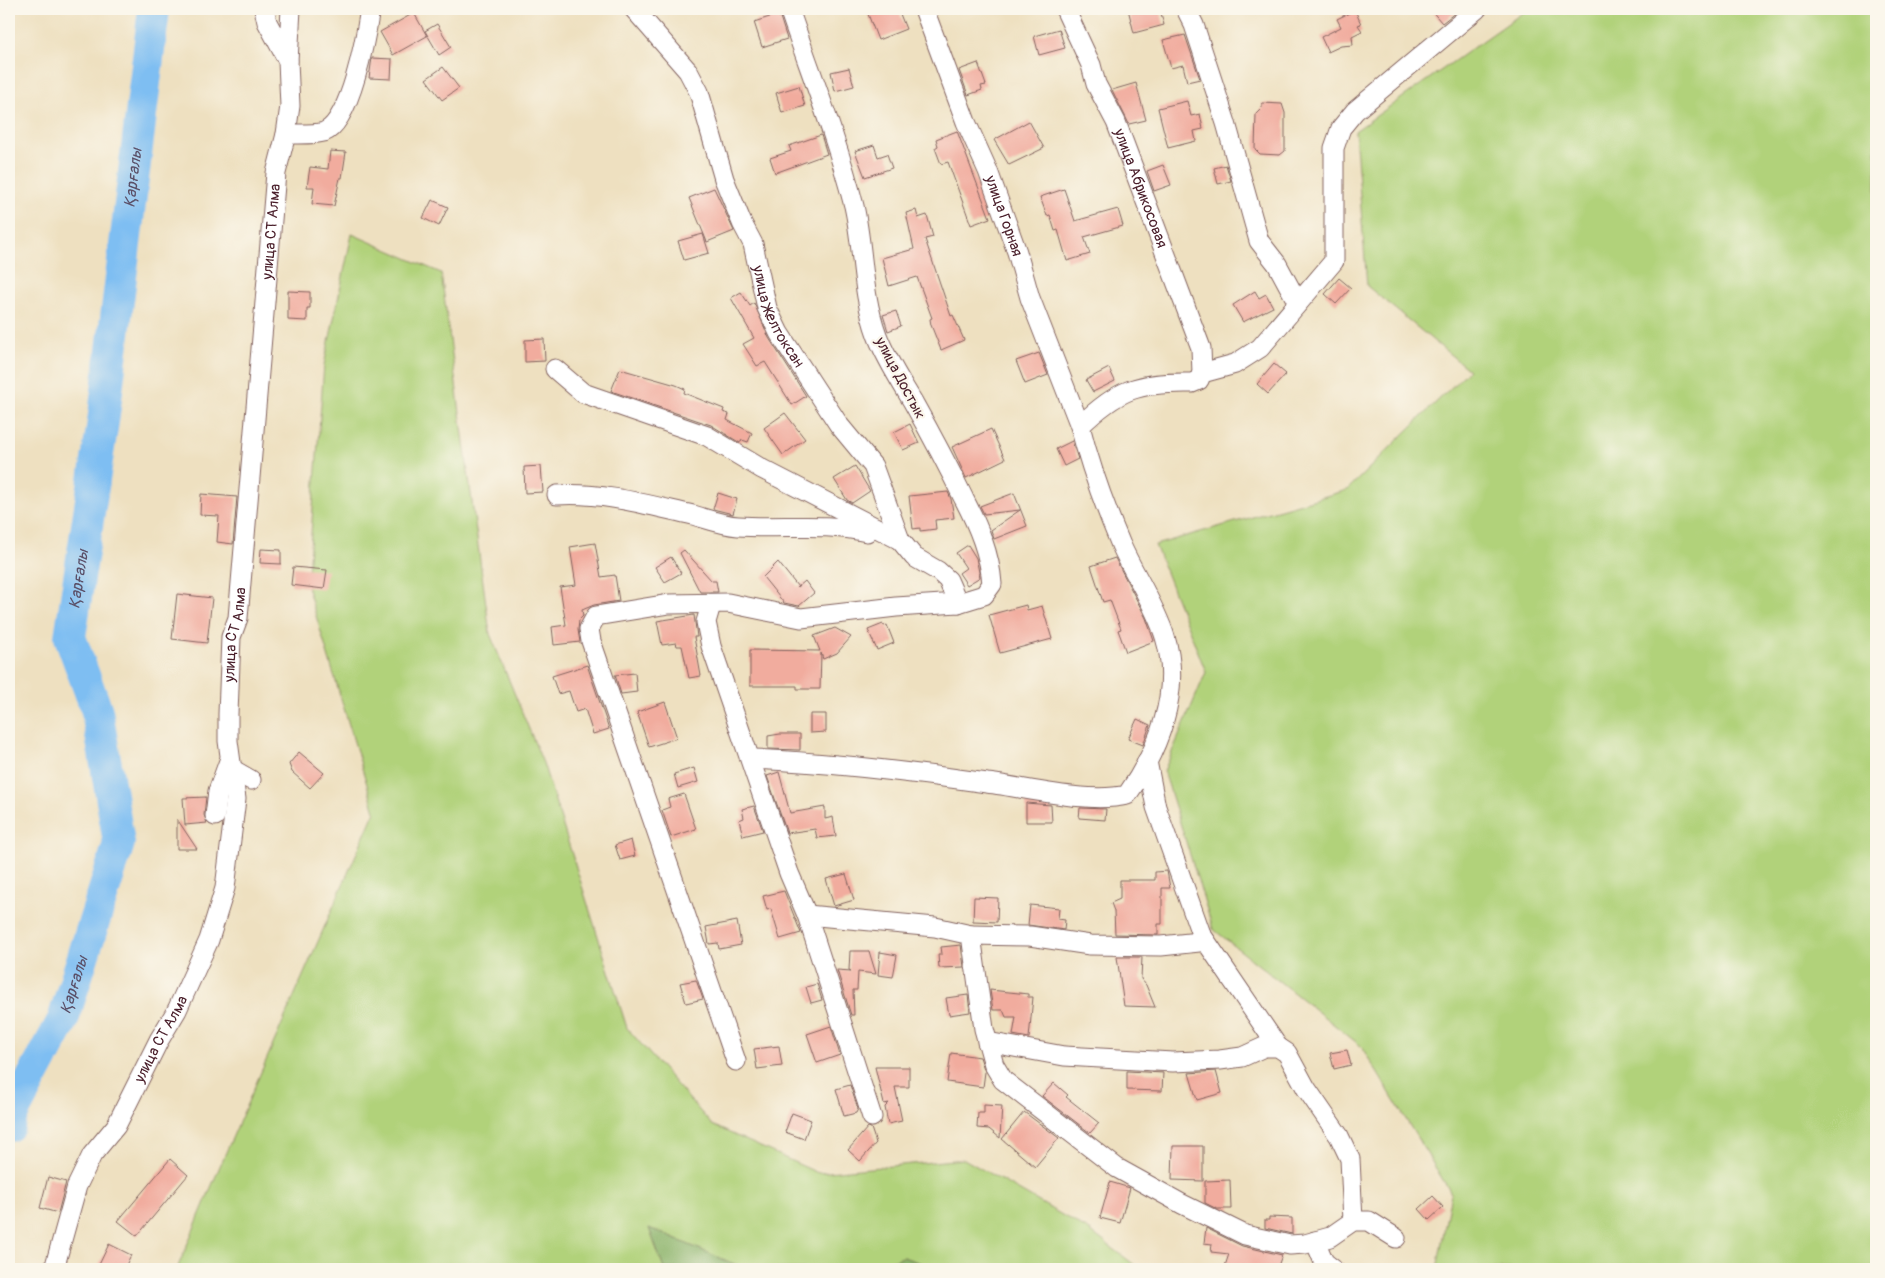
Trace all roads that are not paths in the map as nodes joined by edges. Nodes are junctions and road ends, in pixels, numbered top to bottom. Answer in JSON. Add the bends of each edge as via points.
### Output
{"nodes":[{"id":1,"x":264,"y":9,"type":"edge"},
{"id":2,"x":291,"y":9,"type":"edge"},
{"id":3,"x":370,"y":9,"type":"edge"},
{"id":4,"x":634,"y":9,"type":"edge"},
{"id":5,"x":789,"y":9,"type":"edge"},
{"id":6,"x":924,"y":9,"type":"edge"},
{"id":7,"x":1065,"y":9,"type":"edge"},
{"id":8,"x":1186,"y":9,"type":"edge"},
{"id":9,"x":1477,"y":9,"type":"edge"},
{"id":10,"x":288,"y":61,"type":"junction"},
{"id":11,"x":286,"y":134,"type":"junction"},
{"id":12,"x":1298,"y":303,"type":"junction"},
{"id":13,"x":555,"y":370,"type":"dead end"},
{"id":14,"x":1202,"y":373,"type":"junction"},
{"id":15,"x":1080,"y":426,"type":"junction"},
{"id":16,"x":557,"y":495,"type":"dead end"},
{"id":17,"x":900,"y":540,"type":"junction"},
{"id":18,"x":958,"y":603,"type":"junction"},
{"id":19,"x":711,"y":605,"type":"junction"},
{"id":20,"x":752,"y":759,"type":"junction"},
{"id":21,"x":1148,"y":761,"type":"junction"},
{"id":22,"x":231,"y":763,"type":"junction"},
{"id":23,"x":251,"y":780,"type":"dead end"},
{"id":24,"x":215,"y":816,"type":"dead end"},
{"id":25,"x":807,"y":915,"type":"junction"},
{"id":26,"x":1201,"y":934,"type":"junction"},
{"id":27,"x":971,"y":935,"type":"junction"},
{"id":28,"x":987,"y":1042,"type":"junction"},
{"id":29,"x":1278,"y":1047,"type":"junction"},
{"id":30,"x":736,"y":1061,"type":"dead end"},
{"id":31,"x":872,"y":1117,"type":"dead end"},
{"id":32,"x":1354,"y":1222,"type":"junction"},
{"id":33,"x":1396,"y":1238,"type":"dead end"},
{"id":34,"x":1315,"y":1241,"type":"junction"},
{"id":35,"x":54,"y":1269,"type":"edge"},
{"id":36,"x":1333,"y":1269,"type":"edge"}],
"edges":[{"from":1,"to":10,"type":"street","via":[[267,22]]},
{"from":2,"to":10,"type":"street","name":"улица СТ Алма"},
{"from":3,"to":11,"type":"street","via":[[360,67],[331,128],[323,132]]},
{"from":4,"to":17,"type":"street","name":"улица Желтоксан","via":[[688,71],[699,92],[724,178],[753,244],[767,308],[799,365],[839,425],[874,466]]},
{"from":5,"to":18,"type":"street","name":"улица Достык","via":[[845,173],[859,232],[870,316],[892,368],[941,452],[987,554],[992,584],[984,595]]},
{"from":6,"to":15,"type":"street","name":"улица Горная","via":[[988,171],[1030,298]]},
{"from":7,"to":14,"type":"street","name":"улица Абрикосовая","via":[[1091,65],[1096,84],[1116,122],[1201,348]]},
{"from":8,"to":12,"type":"street","via":[[1194,24],[1226,123],[1259,241],[1281,271]]},
{"from":9,"to":12,"type":"street","via":[[1355,111],[1341,128],[1334,148],[1334,261]]},
{"from":10,"to":11,"type":"street","name":"улица СТ Алма","via":[[290,106]]},
{"from":11,"to":22,"type":"street","name":"улица СТ Алма","via":[[276,174],[238,618],[231,637],[228,714]]},
{"from":12,"to":14,"type":"street","via":[[1260,348],[1235,364]]},
{"from":13,"to":17,"type":"street","via":[[583,393],[707,436],[762,469]]},
{"from":14,"to":15,"type":"street","via":[[1199,380],[1192,383],[1138,386],[1099,408]]},
{"from":15,"to":21,"type":"street","name":"улица Горная","via":[[1088,459],[1121,545],[1161,627],[1169,653],[1170,693]]},
{"from":16,"to":17,"type":"street","via":[[619,498],[736,526],[846,527]]},
{"from":17,"to":18,"type":"street","name":"улица Желтоксан","via":[[914,556],[948,580]]},
{"from":18,"to":19,"type":"street","name":"улица Достык","via":[[801,618],[728,603]]},
{"from":19,"to":20,"type":"street","via":[[706,622],[711,646]]},
{"from":19,"to":30,"type":"street","name":"улица Достык","via":[[668,604],[605,613],[596,616],[589,629]]},
{"from":20,"to":21,"type":"street","name":"улица Горная","via":[[799,761],[1112,799],[1127,795]]},
{"from":20,"to":25,"type":"street","via":[[789,873]]},
{"from":21,"to":26,"type":"street","via":[[1156,808]]},
{"from":22,"to":23,"type":"street"},
{"from":22,"to":24,"type":"street","via":[[218,790]]},
{"from":22,"to":35,"type":"street","name":"улица СТ Алма","via":[[236,799],[231,848],[225,888],[208,940],[177,1010],[116,1126],[92,1155],[77,1186]]},
{"from":25,"to":27,"type":"street","via":[[935,927]]},
{"from":25,"to":31,"type":"street"},
{"from":26,"to":27,"type":"street","via":[[1199,942],[1161,946],[1090,945],[1048,938]]},
{"from":26,"to":29,"type":"street"},
{"from":27,"to":28,"type":"street"},
{"from":28,"to":29,"type":"street","via":[[1064,1056],[1173,1062],[1242,1057],[1264,1047]]},
{"from":28,"to":34,"type":"street","via":[[1003,1080],[1117,1168],[1245,1234],[1290,1245]]},
{"from":29,"to":32,"type":"street","via":[[1287,1053],[1350,1159]]},
{"from":32,"to":33,"type":"street","via":[[1369,1221]]},
{"from":32,"to":34,"type":"street","via":[[1330,1237]]},
{"from":34,"to":36,"type":"street","via":[[1324,1262]]}]}
